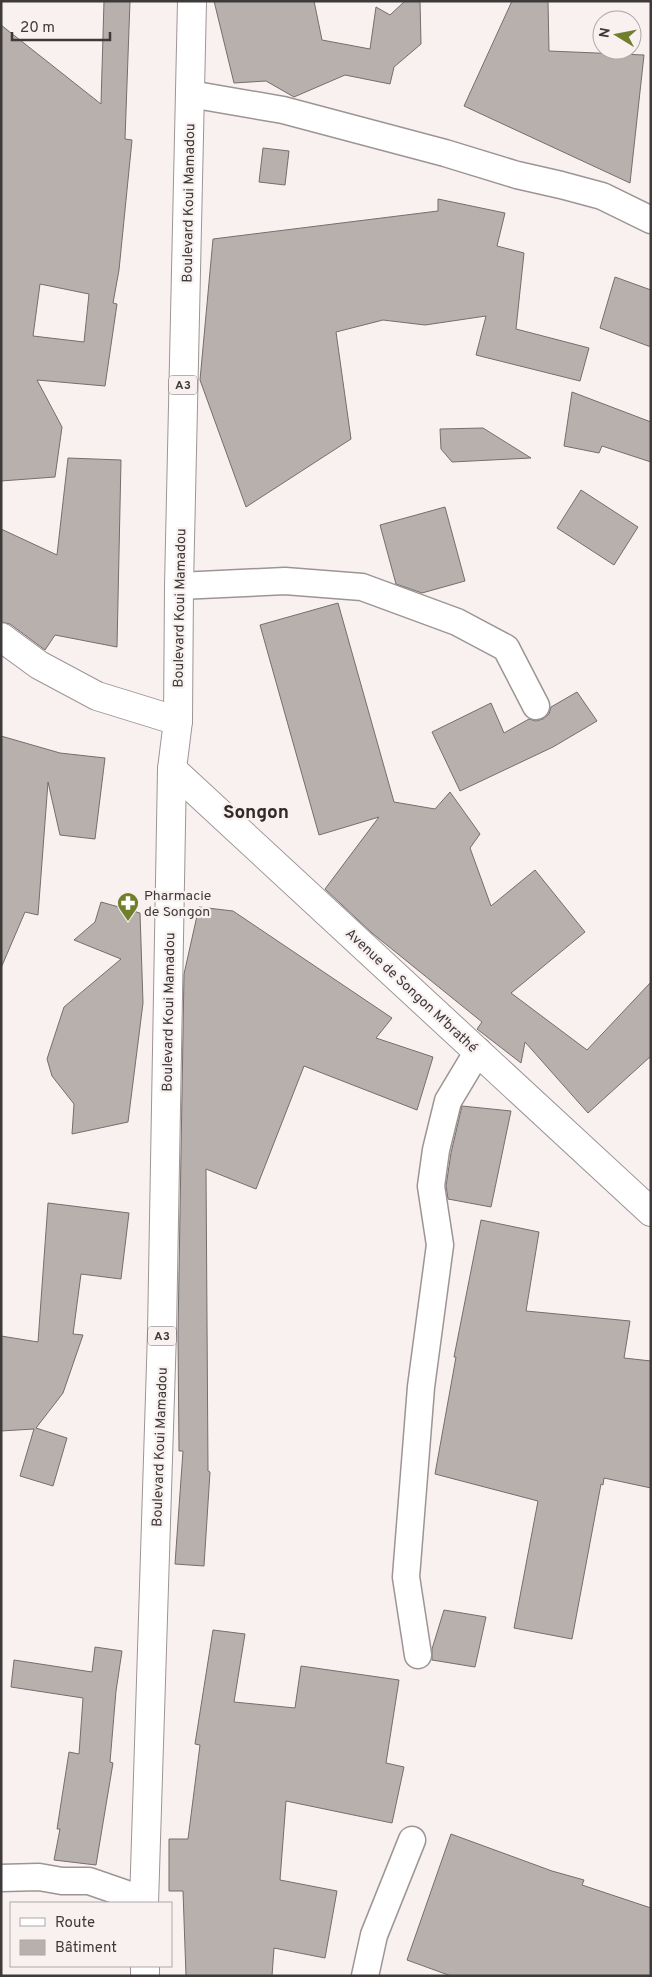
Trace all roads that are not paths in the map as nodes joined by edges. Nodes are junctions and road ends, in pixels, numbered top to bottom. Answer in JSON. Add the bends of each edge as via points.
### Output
{"nodes":[{"id":1,"x":192,"y":1,"type":"edge"},
{"id":2,"x":190,"y":94,"type":"junction"},
{"id":3,"x":651,"y":220,"type":"edge"},
{"id":4,"x":179,"y":586,"type":"junction"},
{"id":5,"x":1,"y":637,"type":"edge"},
{"id":6,"x":536,"y":706,"type":"dead end"},
{"id":7,"x":178,"y":721,"type":"junction"},
{"id":8,"x":172,"y":769,"type":"junction"},
{"id":9,"x":478,"y":1052,"type":"junction"},
{"id":10,"x":651,"y":1212,"type":"edge"},
{"id":11,"x":418,"y":1655,"type":"dead end"},
{"id":12,"x":412,"y":1840,"type":"dead end"},
{"id":13,"x":1,"y":1878,"type":"edge"},
{"id":14,"x":144,"y":1902,"type":"edge"},
{"id":15,"x":365,"y":1976,"type":"edge"}],
"edges":[{"from":1,"to":2,"type":"main road","name":"Boulevard Koui Mamadou","number":"A3"},
{"from":2,"to":3,"type":"street","via":[[283,110],[445,153],[602,196]]},
{"from":2,"to":4,"type":"main road","name":"Boulevard Koui Mamadou","number":"A3"},
{"from":4,"to":6,"type":"street","via":[[285,581],[362,587],[457,622],[506,648]]},
{"from":4,"to":7,"type":"main road","name":"Boulevard Koui Mamadou","number":"A3"},
{"from":5,"to":7,"type":"main road","via":[[39,665],[97,696]]},
{"from":7,"to":8,"type":"main road","name":"Boulevard Koui Mamadou","number":"A3"},
{"from":8,"to":9,"type":"main road","name":"Avenue de Songon M'brathé"},
{"from":8,"to":14,"type":"main road","name":"Boulevard Koui Mamadou","number":"A3","via":[[162,1323]]},
{"from":9,"to":10,"type":"main road","name":"Avenue de Songon M'brathé"},
{"from":9,"to":11,"type":"street","via":[[448,1101],[431,1186],[440,1245],[421,1387],[406,1576]]},
{"from":12,"to":15,"type":"street","via":[[374,1935]]},
{"from":13,"to":14,"type":"street","via":[[89,1881]]}]}
